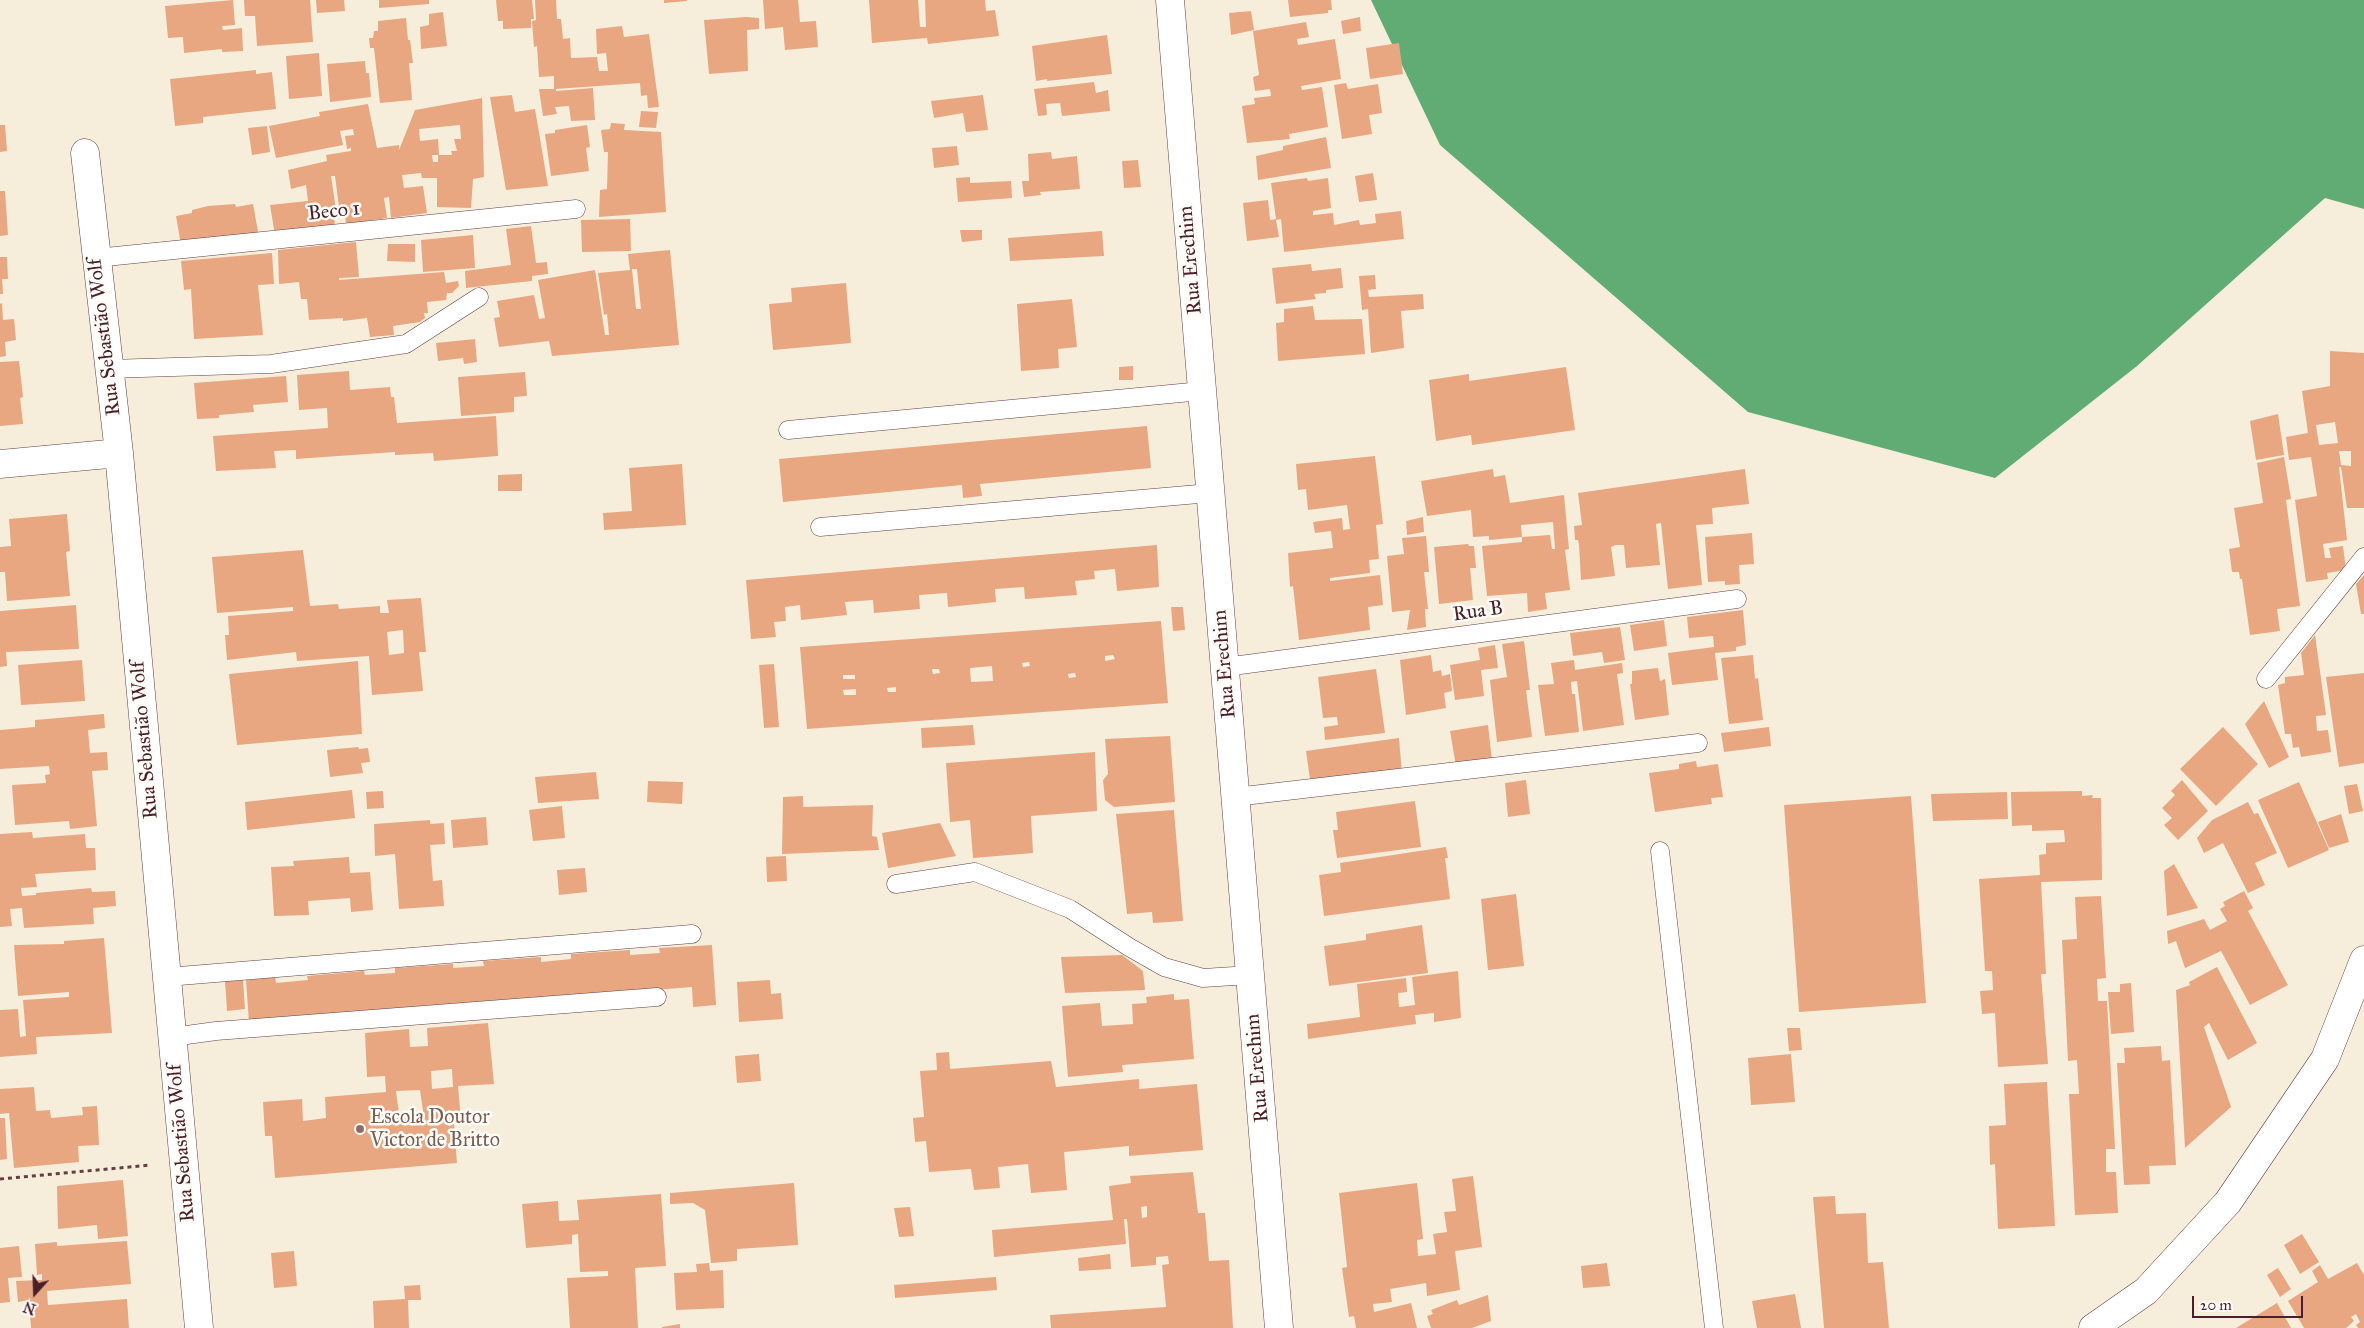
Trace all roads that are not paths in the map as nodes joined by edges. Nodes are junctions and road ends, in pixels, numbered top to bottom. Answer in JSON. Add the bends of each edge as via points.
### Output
{"nodes":[{"id":1,"x":1170,"y":0,"type":"edge"},
{"id":2,"x":85,"y":153,"type":"dead end"},
{"id":3,"x":576,"y":209,"type":"dead end"},
{"id":4,"x":96,"y":258,"type":"junction"},
{"id":5,"x":478,"y":297,"type":"dead end"},
{"id":6,"x":109,"y":369,"type":"junction"},
{"id":7,"x":1202,"y":391,"type":"junction"},
{"id":8,"x":788,"y":430,"type":"dead end"},
{"id":9,"x":118,"y":453,"type":"junction"},
{"id":10,"x":0,"y":464,"type":"edge"},
{"id":11,"x":1210,"y":493,"type":"junction"},
{"id":12,"x":820,"y":527,"type":"dead end"},
{"id":13,"x":2364,"y":557,"type":"edge"},
{"id":14,"x":1737,"y":599,"type":"dead end"},
{"id":15,"x":1225,"y":667,"type":"junction"},
{"id":16,"x":2266,"y":679,"type":"dead end"},
{"id":17,"x":1698,"y":743,"type":"dead end"},
{"id":18,"x":1235,"y":797,"type":"junction"},
{"id":19,"x":1660,"y":851,"type":"dead end"},
{"id":20,"x":896,"y":884,"type":"dead end"},
{"id":21,"x":692,"y":934,"type":"dead end"},
{"id":22,"x":2364,"y":960,"type":"edge"},
{"id":23,"x":1250,"y":975,"type":"junction"},
{"id":24,"x":167,"y":977,"type":"junction"},
{"id":25,"x":657,"y":997,"type":"dead end"},
{"id":26,"x":172,"y":1036,"type":"junction"},
{"id":27,"x":199,"y":1328,"type":"edge"},
{"id":28,"x":1279,"y":1328,"type":"edge"},
{"id":29,"x":1714,"y":1328,"type":"edge"},
{"id":30,"x":2093,"y":1328,"type":"edge"}],
"edges":[{"from":1,"to":7,"type":"street","name":"Rua Erechim"},
{"from":2,"to":4,"type":"street","name":"Rua Sebastião Wolf"},
{"from":3,"to":4,"type":"lane","name":"Beco 1"},
{"from":4,"to":6,"type":"street","name":"Rua Sebastião Wolf"},
{"from":5,"to":6,"type":"lane","via":[[406,344],[271,364]]},
{"from":6,"to":9,"type":"street","name":"Rua Sebastião Wolf"},
{"from":7,"to":8,"type":"lane"},
{"from":7,"to":11,"type":"street","name":"Rua Erechim"},
{"from":9,"to":10,"type":"street"},
{"from":9,"to":24,"type":"street","name":"Rua Sebastião Wolf"},
{"from":11,"to":12,"type":"lane"},
{"from":11,"to":15,"type":"street","name":"Rua Erechim"},
{"from":13,"to":16,"type":"lane"},
{"from":14,"to":15,"type":"lane","name":"Rua B"},
{"from":15,"to":18,"type":"street","name":"Rua Erechim"},
{"from":17,"to":18,"type":"lane"},
{"from":18,"to":23,"type":"street","name":"Rua Erechim"},
{"from":19,"to":29,"type":"lane"},
{"from":20,"to":23,"type":"lane","via":[[975,872],[1070,909],[1164,967],[1203,978]]},
{"from":21,"to":24,"type":"lane"},
{"from":22,"to":30,"type":"street","via":[[2325,1059],[2228,1202],[2146,1291]]},
{"from":23,"to":28,"type":"street","name":"Rua Erechim"},
{"from":24,"to":26,"type":"street","name":"Rua Sebastião Wolf"},
{"from":25,"to":26,"type":"lane"},
{"from":26,"to":27,"type":"street","name":"Rua Sebastião Wolf"}]}
